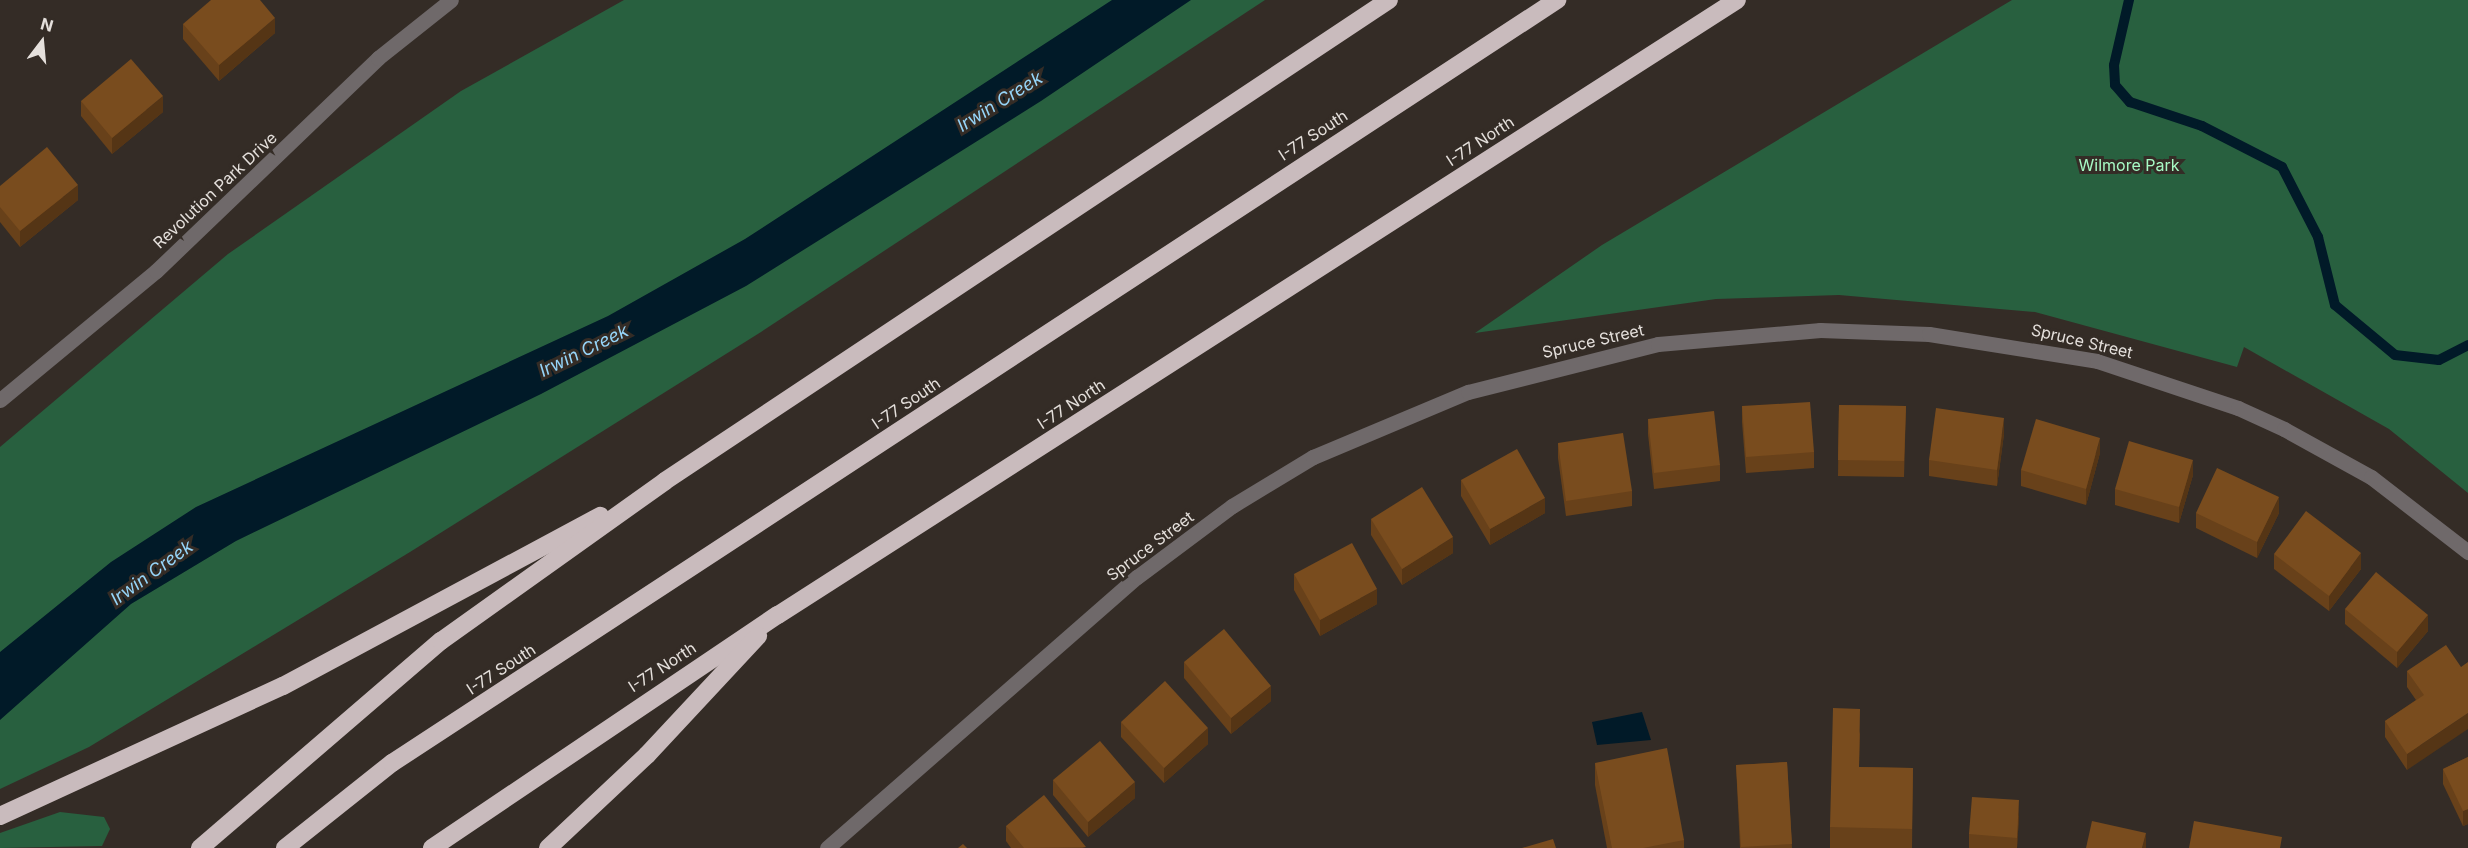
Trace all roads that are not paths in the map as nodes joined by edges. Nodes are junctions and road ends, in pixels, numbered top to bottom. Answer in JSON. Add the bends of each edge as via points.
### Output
{"nodes":[{"id":1,"x":451,"y":0,"type":"edge"},
{"id":2,"x":1382,"y":0,"type":"edge"},
{"id":3,"x":1389,"y":0,"type":"edge"},
{"id":4,"x":1557,"y":0,"type":"edge"},
{"id":5,"x":1737,"y":0,"type":"edge"},
{"id":6,"x":1317,"y":46,"type":"junction"},
{"id":7,"x":0,"y":400,"type":"edge"},
{"id":8,"x":665,"y":481,"type":"junction"},
{"id":9,"x":2468,"y":552,"type":"edge"},
{"id":10,"x":778,"y":615,"type":"junction"},
{"id":11,"x":0,"y":816,"type":"edge"},
{"id":12,"x":200,"y":848,"type":"edge"},
{"id":13,"x":285,"y":848,"type":"edge"},
{"id":14,"x":432,"y":848,"type":"edge"},
{"id":15,"x":548,"y":848,"type":"edge"},
{"id":16,"x":827,"y":848,"type":"edge"}],
"edges":[{"from":1,"to":7,"type":"street","name":"Revolution Park Drive","via":[[378,58],[130,294]]},
{"from":2,"to":6,"type":"highway"},
{"from":3,"to":6,"type":"highway"},
{"from":4,"to":13,"type":"highway","name":"I-77 South","via":[[392,764]]},
{"from":5,"to":10,"type":"highway","name":"I-77 North"},
{"from":6,"to":8,"type":"highway"},
{"from":8,"to":11,"type":"highway","via":[[283,686]]},
{"from":8,"to":12,"type":"highway","via":[[441,640]]},
{"from":9,"to":16,"type":"street","name":"Spruce Street","via":[[2371,477],[2284,429],[2238,408],[2097,361],[1929,334],[1820,330],[1658,344],[1468,392],[1303,463],[1137,577]]},
{"from":10,"to":14,"type":"highway","name":"I-77 North"},
{"from":10,"to":15,"type":"highway","via":[[647,755]]}]}
